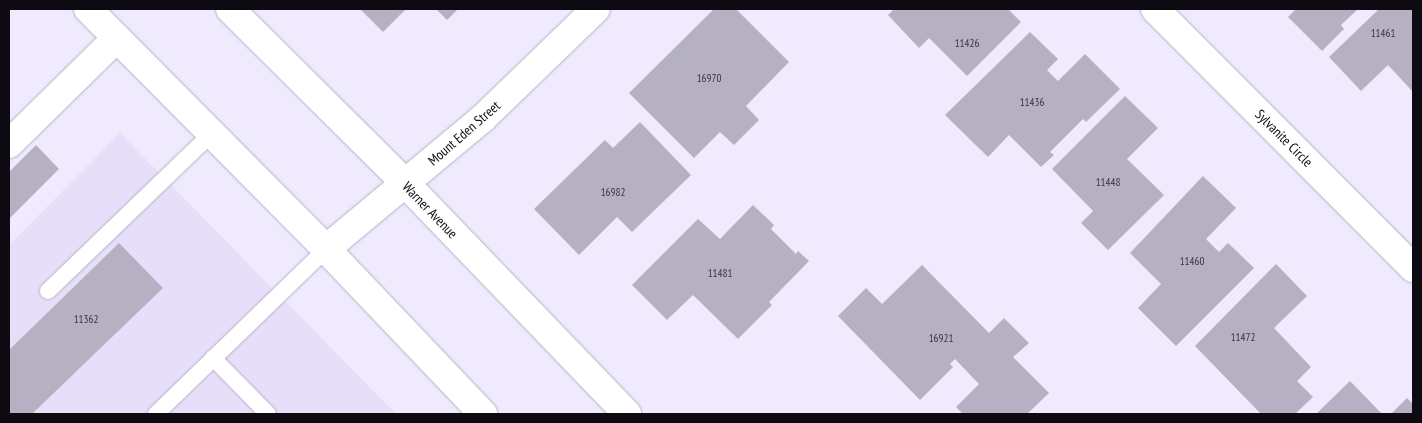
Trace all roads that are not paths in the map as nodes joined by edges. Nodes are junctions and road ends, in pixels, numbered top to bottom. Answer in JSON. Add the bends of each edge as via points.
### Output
{"nodes":[{"id":1,"x":88,"y":9,"type":"edge"},
{"id":2,"x":230,"y":9,"type":"edge"},
{"id":3,"x":596,"y":9,"type":"edge"},
{"id":4,"x":1155,"y":9,"type":"edge"},
{"id":5,"x":117,"y":38,"type":"junction"},
{"id":6,"x":211,"y":134,"type":"junction"},
{"id":7,"x":9,"y":144,"type":"edge"},
{"id":8,"x":406,"y":184,"type":"junction"},
{"id":9,"x":326,"y":249,"type":"junction"},
{"id":10,"x":1413,"y":268,"type":"edge"},
{"id":11,"x":48,"y":291,"type":"dead end"},
{"id":12,"x":213,"y":358,"type":"junction"},
{"id":13,"x":156,"y":414,"type":"edge"},
{"id":14,"x":268,"y":414,"type":"edge"},
{"id":15,"x":483,"y":414,"type":"edge"},
{"id":16,"x":628,"y":414,"type":"edge"}],
"edges":[{"from":1,"to":5,"type":"main road"},
{"from":2,"to":8,"type":"main road","name":"Warner Avenue"},
{"from":3,"to":8,"type":"main road","name":"Mount Eden Street","via":[[482,119]]},
{"from":4,"to":10,"type":"main road","name":"Sylvanite Circle"},
{"from":5,"to":6,"type":"main road"},
{"from":5,"to":7,"type":"main road"},
{"from":6,"to":9,"type":"main road"},
{"from":6,"to":11,"type":"lane"},
{"from":8,"to":9,"type":"main road","name":"Mount Eden Street"},
{"from":8,"to":16,"type":"main road","name":"Warner Avenue"},
{"from":9,"to":12,"type":"lane"},
{"from":9,"to":15,"type":"main road"},
{"from":12,"to":13,"type":"lane"},
{"from":12,"to":14,"type":"lane"}]}
